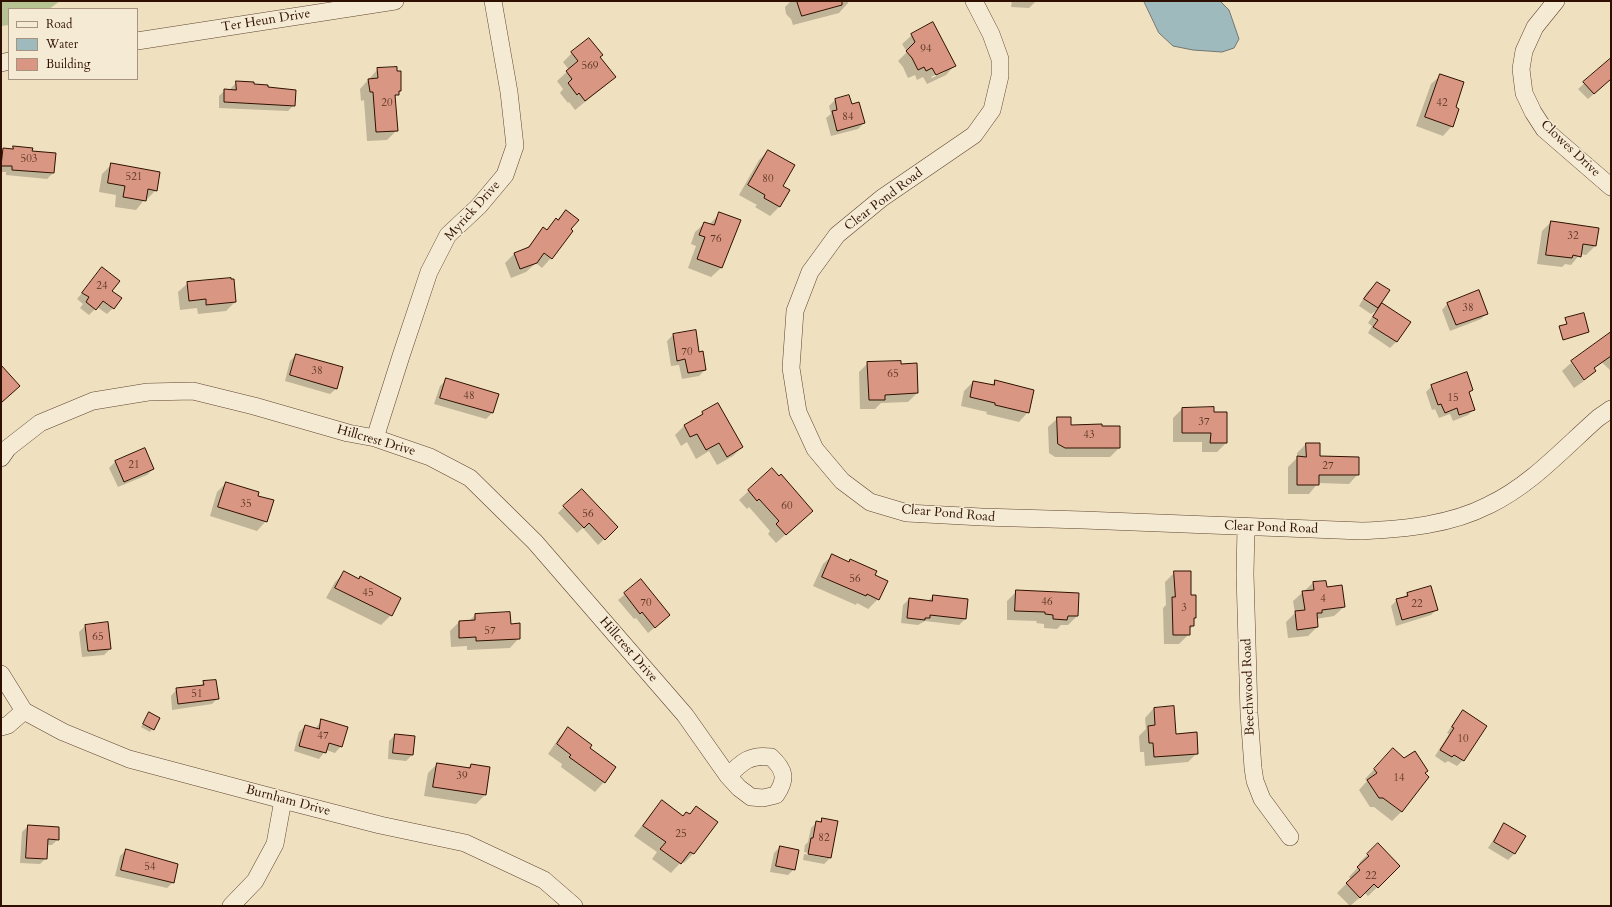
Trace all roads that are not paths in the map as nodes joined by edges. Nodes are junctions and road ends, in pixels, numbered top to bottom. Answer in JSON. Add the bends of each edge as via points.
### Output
{"nodes":[{"id":1,"x":395,"y":1,"type":"edge"},
{"id":2,"x":493,"y":1,"type":"edge"},
{"id":3,"x":974,"y":1,"type":"edge"},
{"id":4,"x":1556,"y":1,"type":"edge"},
{"id":5,"x":138,"y":41,"type":"edge"},
{"id":6,"x":1611,"y":187,"type":"edge"},
{"id":7,"x":1611,"y":409,"type":"edge"},
{"id":8,"x":375,"y":438,"type":"junction"},
{"id":9,"x":1,"y":458,"type":"edge"},
{"id":10,"x":1246,"y":527,"type":"junction"},
{"id":11,"x":1,"y":674,"type":"edge"},
{"id":12,"x":24,"y":711,"type":"junction"},
{"id":13,"x":1,"y":727,"type":"edge"},
{"id":14,"x":728,"y":776,"type":"dead end"},
{"id":15,"x":283,"y":800,"type":"junction"},
{"id":16,"x":1290,"y":837,"type":"dead end"},
{"id":17,"x":231,"y":906,"type":"edge"},
{"id":18,"x":574,"y":906,"type":"edge"}],
"edges":[{"from":1,"to":5,"type":"street","name":"Ter Heun Drive"},
{"from":2,"to":8,"type":"street","name":"Myrick Drive","via":[[509,92],[515,146],[505,175],[479,206],[448,235],[430,272],[400,356]]},
{"from":3,"to":10,"type":"street","name":"Clear Pond Road","via":[[991,34],[1000,59],[1000,76],[992,110],[974,135],[882,198],[837,235],[810,272],[795,311],[791,368],[798,412],[815,449],[842,481],[870,502],[907,513]]},
{"from":4,"to":6,"type":"street","name":"Clowes Drive","via":[[1535,27],[1524,51],[1521,69],[1524,93],[1544,129]]},
{"from":7,"to":10,"type":"street","name":"Clear Pond Road","via":[[1526,482],[1490,505],[1461,516],[1394,530]]},
{"from":8,"to":9,"type":"street","name":"Hillcrest Drive","via":[[193,392],[148,392],[93,401],[40,423],[8,448]]},
{"from":8,"to":14,"type":"street","name":"Hillcrest Drive","via":[[430,457],[470,478],[540,548],[685,715]]},
{"from":10,"to":16,"type":"street","name":"Beechwood Road","via":[[1245,574],[1253,768],[1262,799]]},
{"from":11,"to":12,"type":"street"},
{"from":12,"to":13,"type":"street","via":[[8,725]]},
{"from":12,"to":15,"type":"street","name":"Burnham Drive","via":[[63,732],[129,759]]},
{"from":15,"to":17,"type":"street","via":[[275,844],[255,880]]},
{"from":15,"to":18,"type":"street","name":"Burnham Drive","via":[[380,825],[465,843],[544,880]]}]}
